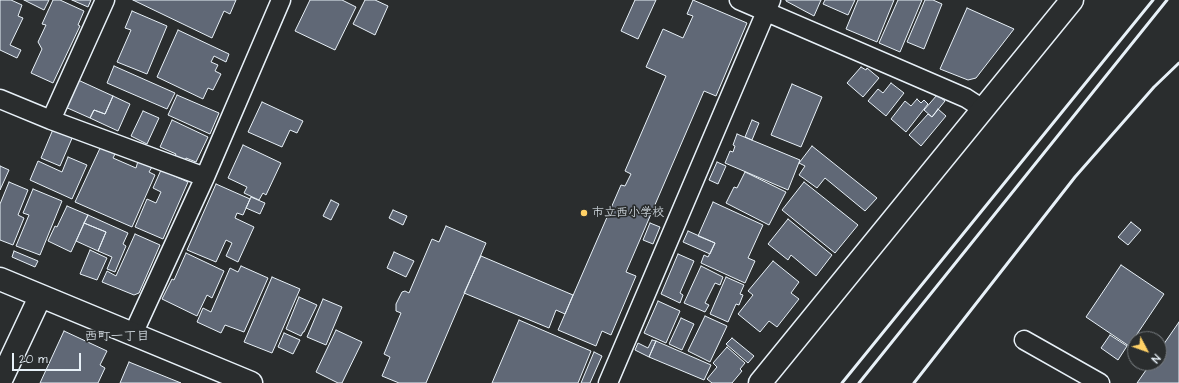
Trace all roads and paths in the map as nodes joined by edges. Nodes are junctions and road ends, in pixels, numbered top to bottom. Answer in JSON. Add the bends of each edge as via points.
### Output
{"nodes":[{"id":1,"x":105,"y":0,"type":"edge"},
{"id":2,"x":281,"y":0,"type":"edge"},
{"id":3,"x":739,"y":0,"type":"edge"},
{"id":4,"x":1072,"y":0,"type":"edge"},
{"id":5,"x":769,"y":6,"type":"edge"},
{"id":6,"x":0,"y":99,"type":"edge"},
{"id":7,"x":983,"y":110,"type":"junction"},
{"id":8,"x":50,"y":120,"type":"junction"},
{"id":9,"x":205,"y":177,"type":"junction"},
{"id":10,"x":0,"y":279,"type":"edge"},
{"id":11,"x":40,"y":297,"type":"junction"},
{"id":12,"x":132,"y":334,"type":"junction"},
{"id":13,"x":1024,"y":340,"type":"dead end"},
{"id":14,"x":0,"y":382,"type":"edge"},
{"id":15,"x":251,"y":383,"type":"edge"},
{"id":16,"x":608,"y":383,"type":"edge"},
{"id":17,"x":760,"y":383,"type":"edge"},
{"id":18,"x":1100,"y":383,"type":"edge"}],
"edges":[{"from":1,"to":8,"type":"street"},
{"from":2,"to":9,"type":"street"},
{"from":3,"to":5,"type":"street"},
{"from":4,"to":7,"type":"street"},
{"from":5,"to":7,"type":"street","via":[[966,98]]},
{"from":5,"to":16,"type":"street"},
{"from":6,"to":8,"type":"street"},
{"from":7,"to":17,"type":"street"},
{"from":8,"to":9,"type":"street"},
{"from":9,"to":12,"type":"street"},
{"from":10,"to":11,"type":"street"},
{"from":11,"to":12,"type":"street"},
{"from":11,"to":14,"type":"street"},
{"from":12,"to":15,"type":"street"},
{"from":13,"to":18,"type":"street"}]}
